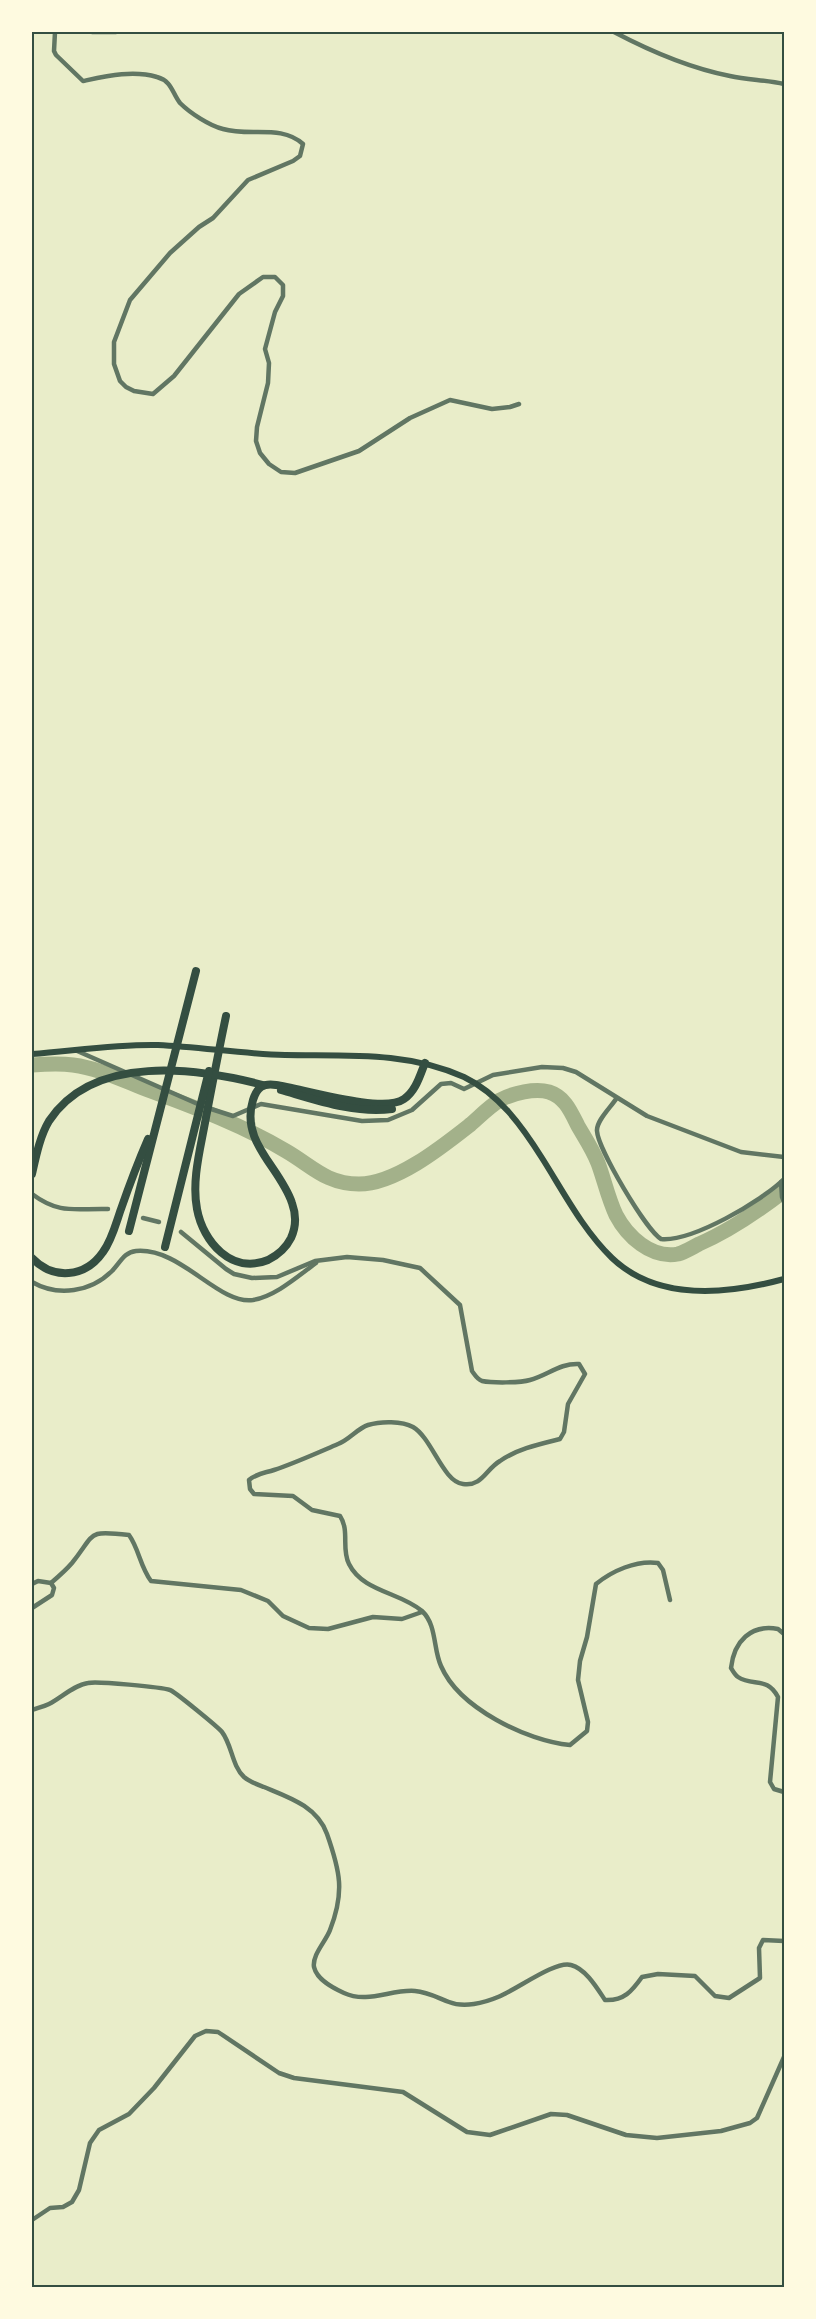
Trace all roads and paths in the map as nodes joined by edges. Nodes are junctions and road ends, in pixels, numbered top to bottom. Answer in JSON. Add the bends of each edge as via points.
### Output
{"nodes":[{"id":1,"x":55,"y":32,"type":"edge"},
{"id":2,"x":92,"y":32,"type":"edge"},
{"id":3,"x":116,"y":32,"type":"edge"},
{"id":4,"x":614,"y":32,"type":"edge"},
{"id":5,"x":784,"y":84,"type":"edge"},
{"id":6,"x":519,"y":404,"type":"dead end"},
{"id":7,"x":196,"y":971,"type":"dead end"},
{"id":8,"x":225,"y":1016,"type":"dead end"},
{"id":9,"x":220,"y":1034,"type":"junction"},
{"id":10,"x":75,"y":1050,"type":"junction"},
{"id":11,"x":32,"y":1054,"type":"edge"},
{"id":12,"x":425,"y":1063,"type":"junction"},
{"id":13,"x":474,"y":1083,"type":"junction"},
{"id":14,"x":262,"y":1085,"type":"junction"},
{"id":15,"x":616,"y":1099,"type":"junction"},
{"id":16,"x":784,"y":1157,"type":"edge"},
{"id":17,"x":142,"y":1161,"type":"junction"},
{"id":18,"x":32,"y":1174,"type":"edge"},
{"id":19,"x":783,"y":1180,"type":"edge"},
{"id":20,"x":32,"y":1194,"type":"edge"},
{"id":21,"x":784,"y":1202,"type":"edge"},
{"id":22,"x":108,"y":1209,"type":"dead end"},
{"id":23,"x":143,"y":1218,"type":"dead end"},
{"id":24,"x":159,"y":1222,"type":"dead end"},
{"id":25,"x":129,"y":1231,"type":"dead end"},
{"id":26,"x":181,"y":1232,"type":"dead end"},
{"id":27,"x":165,"y":1247,"type":"dead end"},
{"id":28,"x":32,"y":1258,"type":"edge"},
{"id":29,"x":321,"y":1260,"type":"junction"},
{"id":30,"x":784,"y":1279,"type":"edge"},
{"id":31,"x":32,"y":1282,"type":"edge"},
{"id":32,"x":51,"y":1583,"type":"junction"},
{"id":33,"x":32,"y":1584,"type":"edge"},
{"id":34,"x":670,"y":1600,"type":"dead end"},
{"id":35,"x":32,"y":1608,"type":"edge"},
{"id":36,"x":422,"y":1612,"type":"junction"},
{"id":37,"x":784,"y":1634,"type":"edge"},
{"id":38,"x":32,"y":1710,"type":"edge"},
{"id":39,"x":784,"y":1792,"type":"edge"},
{"id":40,"x":784,"y":1941,"type":"edge"},
{"id":41,"x":784,"y":2058,"type":"edge"},
{"id":42,"x":32,"y":2220,"type":"edge"}],
"edges":[{"from":1,"to":6,"type":"street","via":[[56,55],[83,81],[112,75],[158,77],[173,88],[179,102],[224,130],[289,134],[303,144],[300,156],[293,161],[248,180],[213,218],[170,253],[130,300],[113,352],[120,381],[126,387],[153,394],[174,376],[239,294],[263,277],[274,277],[283,285],[283,296],[265,349],[268,383],[256,441],[260,453],[281,472],[295,473],[359,451],[410,418],[450,400],[492,409]]},
{"from":2,"to":3,"type":"street"},
{"from":4,"to":5,"type":"street","via":[[704,70]]},
{"from":7,"to":17,"type":"highway","via":[[157,1120]]},
{"from":8,"to":9,"type":"highway"},
{"from":9,"to":14,"type":"highway","via":[[196,1178],[197,1211],[208,1238],[227,1257],[250,1263],[280,1252],[294,1229],[292,1204],[253,1133],[250,1113],[253,1098]]},
{"from":9,"to":27,"type":"highway"},
{"from":10,"to":11,"type":"main road"},
{"from":10,"to":12,"type":"main road","via":[[160,1045],[284,1055],[371,1055]]},
{"from":10,"to":13,"type":"street","via":[[226,1116],[261,1104],[362,1121],[388,1120],[412,1110],[441,1084],[451,1083],[464,1089]]},
{"from":12,"to":13,"type":"main road"},
{"from":12,"to":14,"type":"highway","via":[[414,1096],[393,1109],[345,1106]]},
{"from":13,"to":15,"type":"street","via":[[493,1075],[556,1067],[576,1072]]},
{"from":13,"to":30,"type":"main road","via":[[507,1110],[598,1242],[624,1268],[653,1283],[687,1290],[741,1288]]},
{"from":14,"to":18,"type":"highway","via":[[203,1073],[157,1071],[121,1076],[79,1092],[59,1109],[45,1130]]},
{"from":15,"to":16,"type":"street","via":[[647,1116],[741,1152]]},
{"from":15,"to":19,"type":"street","via":[[597,1126],[597,1135],[612,1170],[646,1225],[661,1239],[688,1236],[713,1224]]},
{"from":17,"to":25,"type":"highway"},
{"from":17,"to":28,"type":"highway","via":[[107,1245],[92,1264],[80,1271],[60,1274]]},
{"from":19,"to":21,"type":"street"},
{"from":20,"to":22,"type":"street","via":[[67,1210]]},
{"from":23,"to":24,"type":"street"},
{"from":26,"to":29,"type":"street","via":[[214,1261],[243,1276],[277,1277]]},
{"from":29,"to":31,"type":"street","via":[[276,1290],[249,1300],[224,1292],[179,1262],[144,1251],[128,1254],[103,1279],[84,1288],[59,1290]]},
{"from":29,"to":36,"type":"street","via":[[359,1258],[420,1268],[460,1305],[472,1371],[482,1381],[531,1380],[568,1363],[579,1364],[584,1370],[568,1404],[560,1439],[502,1459],[472,1484],[460,1484],[451,1478],[420,1432],[411,1426],[386,1422],[367,1425],[348,1439],[249,1480],[254,1494],[293,1496],[312,1510],[340,1516],[345,1524],[348,1564],[357,1575]]},
{"from":32,"to":33,"type":"street"},
{"from":32,"to":35,"type":"street","via":[[52,1595]]},
{"from":32,"to":36,"type":"street","via":[[89,1539],[104,1532],[129,1535],[151,1581],[241,1590],[268,1601],[283,1616],[309,1628],[328,1629],[373,1617],[402,1619]]},
{"from":34,"to":36,"type":"street","via":[[658,1563],[637,1564],[608,1574],[596,1584],[578,1680],[587,1731],[570,1745],[529,1736],[467,1699],[441,1668],[431,1623]]},
{"from":37,"to":39,"type":"street","via":[[778,1629],[756,1628],[739,1645],[731,1668],[738,1677],[774,1689],[778,1697],[770,1782],[774,1789]]},
{"from":38,"to":40,"type":"street","via":[[89,1683],[172,1690],[221,1730],[242,1775],[304,1804],[326,1831],[340,1881],[330,1930],[314,1966],[332,1988],[348,1995],[370,1998],[417,1991],[470,2005],[511,1991],[555,1965],[570,1964],[592,1982],[605,2000],[615,2001],[630,1993],[642,1977],[658,1974],[695,1976],[715,1996],[729,1998],[760,1978],[759,1948],[763,1940]]},
{"from":41,"to":42,"type":"street","via":[[757,2118],[721,2131],[657,2138],[626,2135],[567,2115],[550,2114],[490,2135],[467,2132],[403,2092],[279,2073],[218,2032],[206,2031],[195,2036],[129,2114],[99,2130],[90,2143],[79,2190],[72,2202],[50,2208]]}]}
